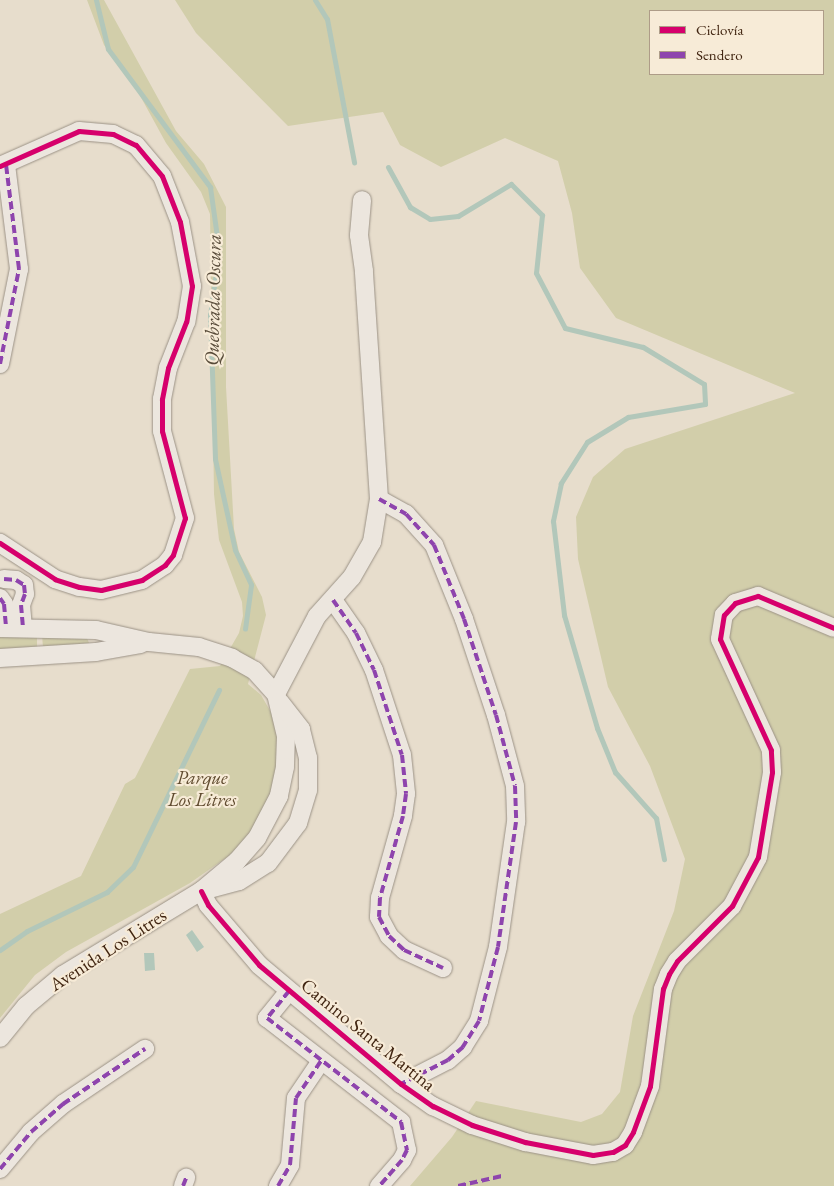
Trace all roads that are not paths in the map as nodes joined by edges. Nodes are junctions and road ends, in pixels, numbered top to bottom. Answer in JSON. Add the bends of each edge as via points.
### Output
{"nodes":[{"id":1,"x":3,"y":166,"type":"edge"},
{"id":2,"x":362,"y":200,"type":"dead end"},
{"id":3,"x":0,"y":364,"type":"edge"},
{"id":4,"x":379,"y":499,"type":"junction"},
{"id":5,"x":0,"y":542,"type":"edge"},
{"id":6,"x":1,"y":580,"type":"edge"},
{"id":7,"x":0,"y":598,"type":"edge"},
{"id":8,"x":333,"y":600,"type":"junction"},
{"id":9,"x":10,"y":628,"type":"edge"},
{"id":10,"x":834,"y":628,"type":"edge"},
{"id":11,"x":96,"y":630,"type":"junction"},
{"id":12,"x":149,"y":642,"type":"junction"},
{"id":13,"x":96,"y":652,"type":"junction"},
{"id":14,"x":0,"y":658,"type":"edge"},
{"id":15,"x":278,"y":698,"type":"junction"},
{"id":16,"x":201,"y":891,"type":"junction"},
{"id":17,"x":443,"y":968,"type":"dead end"},
{"id":18,"x":288,"y":991,"type":"junction"},
{"id":19,"x":0,"y":1038,"type":"edge"},
{"id":20,"x":145,"y":1049,"type":"dead end"},
{"id":21,"x":321,"y":1061,"type":"junction"},
{"id":22,"x":401,"y":1084,"type":"junction"},
{"id":23,"x":0,"y":1169,"type":"edge"},
{"id":24,"x":278,"y":1186,"type":"edge"},
{"id":25,"x":379,"y":1186,"type":"edge"}],
"edges":[{"from":1,"to":3,"type":"street","via":[[20,269]]},
{"from":1,"to":5,"type":"street","via":[[79,131],[113,134],[136,145],[162,176],[180,222],[192,286],[186,322],[168,368],[162,398],[164,439],[185,518],[173,555],[160,570],[142,580],[101,590],[55,579]]},
{"from":2,"to":4,"type":"street","via":[[359,235]]},
{"from":4,"to":8,"type":"street","via":[[372,542],[352,577]]},
{"from":4,"to":22,"type":"street","via":[[406,514],[434,545],[493,706],[515,786],[516,822],[498,947],[478,1020],[462,1047],[448,1060]]},
{"from":6,"to":9,"type":"street","via":[[16,580],[24,586],[25,594]]},
{"from":7,"to":9,"type":"street"},
{"from":8,"to":15,"type":"street","via":[[318,616]]},
{"from":8,"to":17,"type":"street","via":[[356,633],[374,670],[402,755],[406,794],[404,816],[380,898],[379,917],[388,936],[404,950]]},
{"from":9,"to":11,"type":"street","name":"Avenida Los Litres"},
{"from":10,"to":22,"type":"street","name":"Camino Santa Martina","via":[[758,596],[735,603],[721,623],[720,640],[771,750],[772,772],[758,857],[732,906],[677,961],[669,974],[663,989],[650,1086],[625,1145],[613,1152],[593,1155],[525,1142],[472,1125],[433,1106]]},
{"from":11,"to":12,"type":"street","name":"Avenida Los Litres"},
{"from":11,"to":13,"type":"street","via":[[100,640]]},
{"from":12,"to":13,"type":"street","name":"Avenida Los Litres"},
{"from":12,"to":15,"type":"street","name":"Avenida Los Litres","via":[[199,647],[232,658],[255,672]]},
{"from":13,"to":14,"type":"street","name":"Avenida Los Litres"},
{"from":15,"to":16,"type":"street","name":"Avenida Los Litres","via":[[286,736],[285,767],[273,810],[248,850]]},
{"from":15,"to":16,"type":"street","name":"Avenida Los Litres","via":[[301,729],[308,758],[308,790],[298,823],[280,851],[254,873],[239,881]]},
{"from":16,"to":18,"type":"street","name":"Camino Santa Martina","via":[[208,905],[259,965]]},
{"from":16,"to":19,"type":"street","name":"Avenida Los Litres","via":[[63,975],[26,1006]]},
{"from":18,"to":21,"type":"street","via":[[267,1018]]},
{"from":18,"to":22,"type":"street","name":"Camino Santa Martina"},
{"from":20,"to":23,"type":"street","via":[[63,1104],[31,1132]]},
{"from":21,"to":24,"type":"street","via":[[296,1098],[290,1165]]},
{"from":21,"to":25,"type":"street","via":[[401,1122],[407,1150]]}]}
